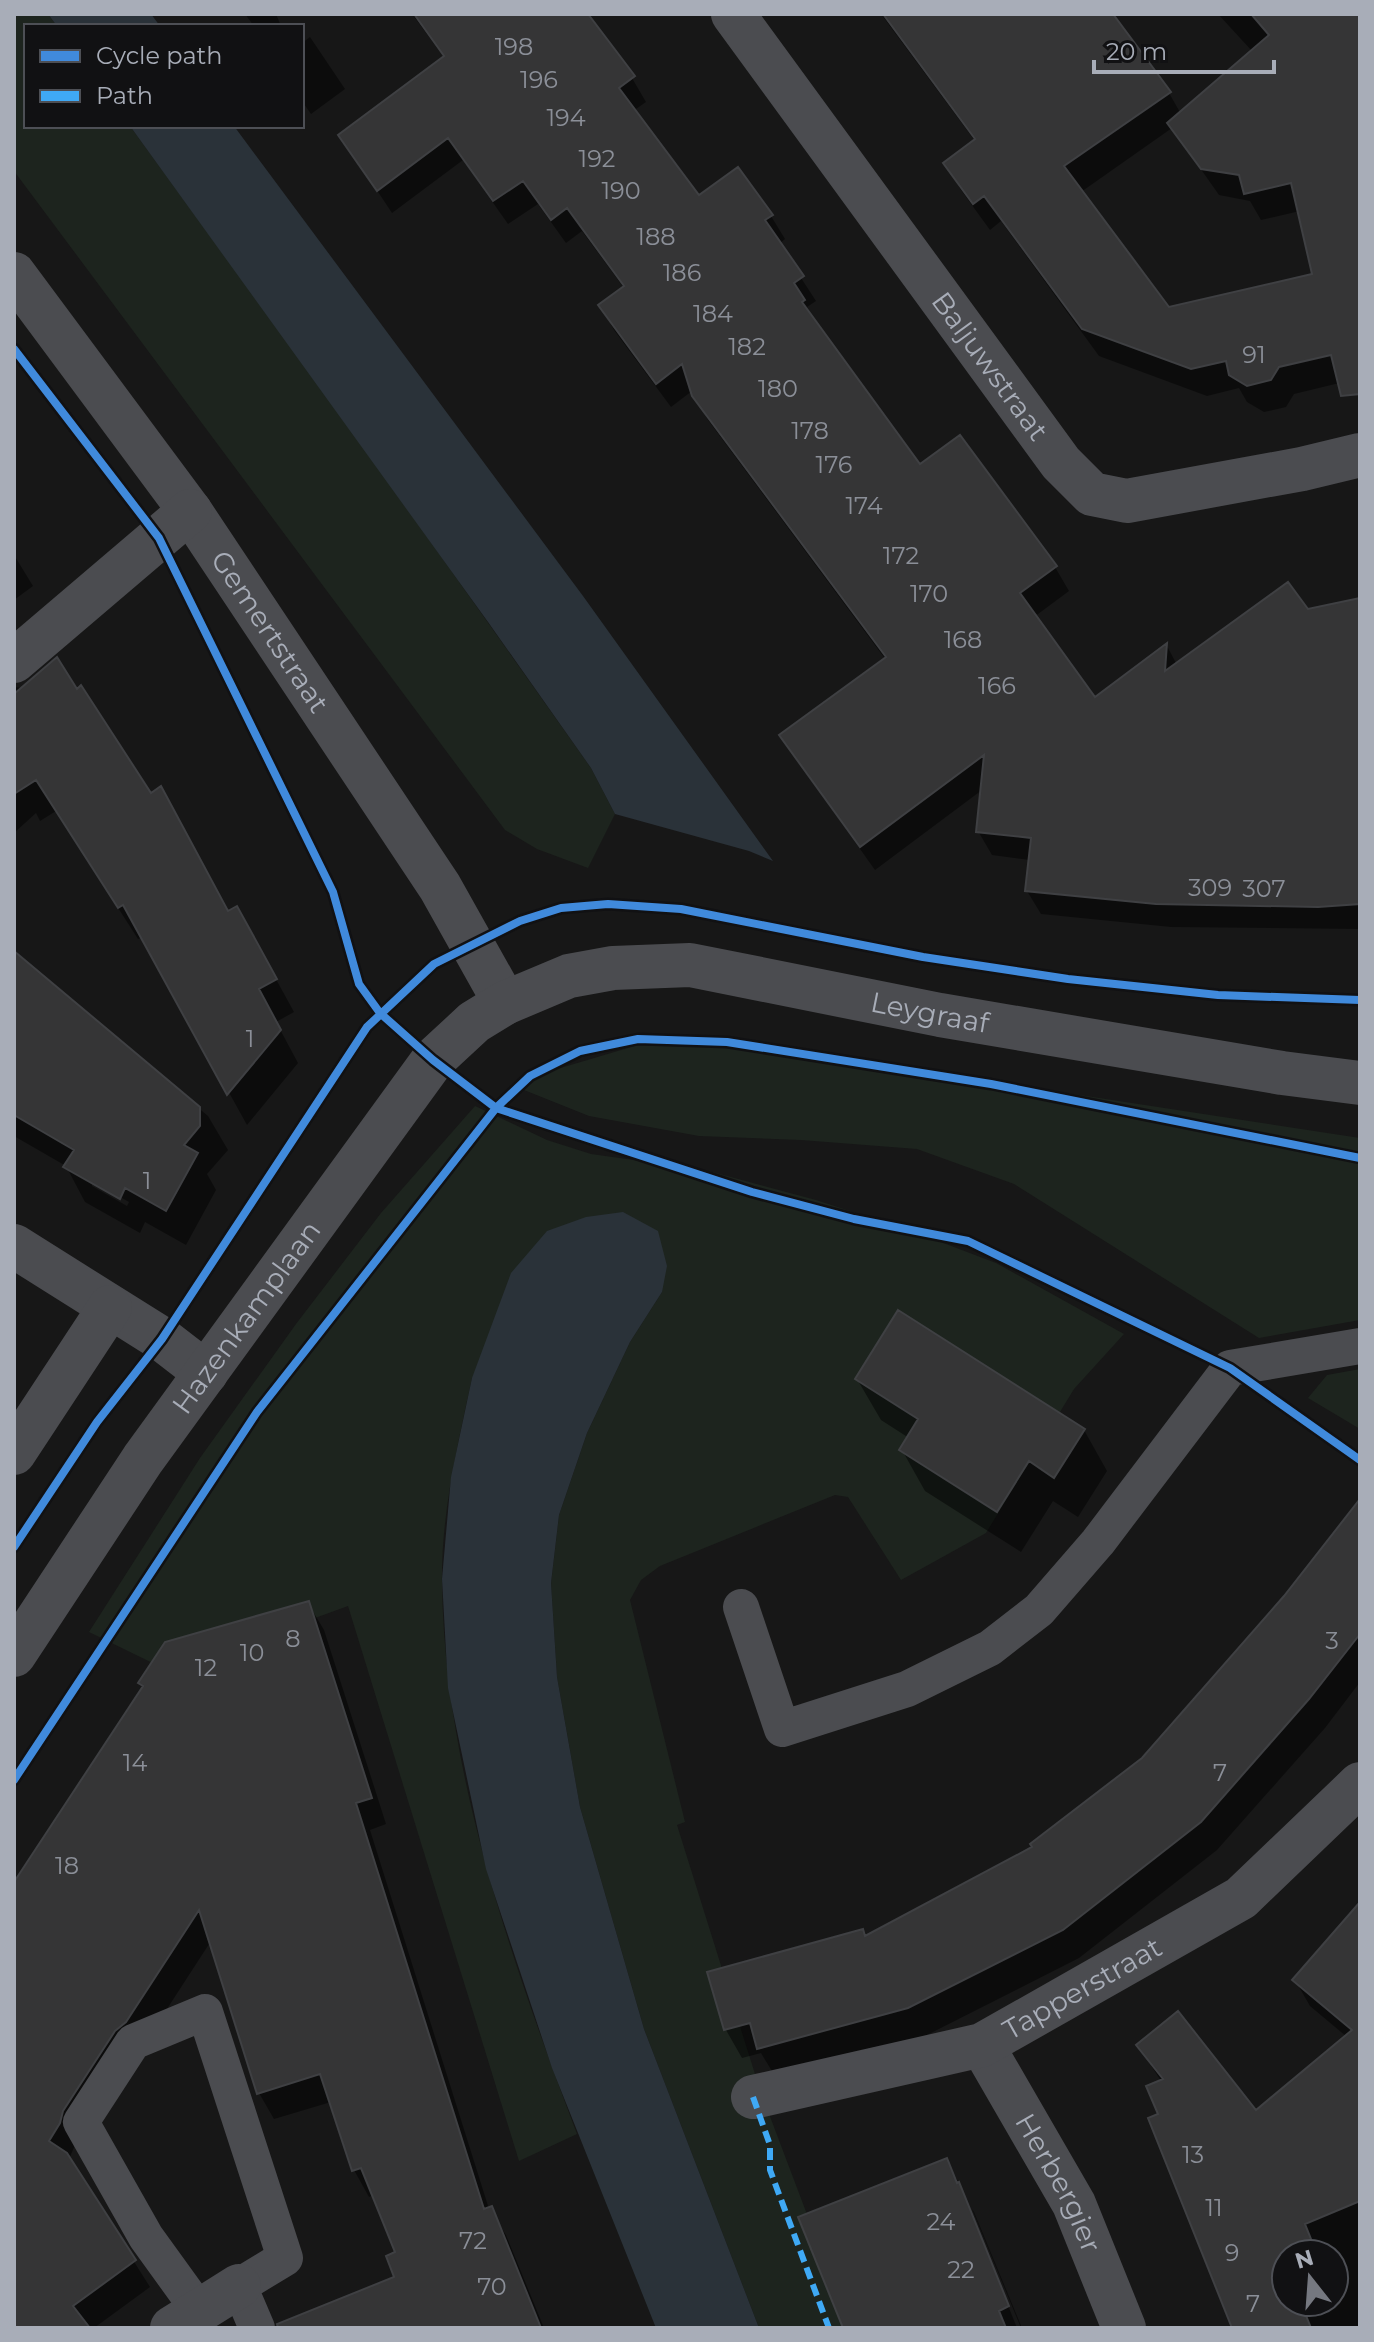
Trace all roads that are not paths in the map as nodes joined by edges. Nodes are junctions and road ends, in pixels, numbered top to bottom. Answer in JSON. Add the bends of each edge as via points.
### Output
{"nodes":[{"id":1,"x":733,"y":14,"type":"edge"},
{"id":2,"x":14,"y":274,"type":"edge"},
{"id":3,"x":1360,"y":455,"type":"edge"},
{"id":4,"x":190,"y":511,"type":"junction"},
{"id":5,"x":14,"y":661,"type":"edge"},
{"id":6,"x":505,"y":1003,"type":"junction"},
{"id":7,"x":1360,"y":1083,"type":"edge"},
{"id":8,"x":14,"y":1246,"type":"edge"},
{"id":9,"x":110,"y":1307,"type":"junction"},
{"id":10,"x":1360,"y":1346,"type":"edge"},
{"id":11,"x":206,"y":1373,"type":"junction"},
{"id":12,"x":14,"y":1453,"type":"edge"},
{"id":13,"x":741,"y":1607,"type":"dead end"},
{"id":14,"x":14,"y":1655,"type":"edge"},
{"id":15,"x":1356,"y":1795,"type":"edge"},
{"id":16,"x":982,"y":2045,"type":"junction"},
{"id":17,"x":753,"y":2097,"type":"dead end"},
{"id":18,"x":239,"y":2286,"type":"junction"},
{"id":19,"x":185,"y":2319,"type":"edge"},
{"id":20,"x":257,"y":2328,"type":"edge"},
{"id":21,"x":1124,"y":2328,"type":"edge"}],
"edges":[{"from":1,"to":3,"type":"street","name":"Baljuwstraat","via":[[1061,463],[1092,494],[1127,501]]},
{"from":2,"to":4,"type":"street","name":"Gemertstraat"},
{"from":4,"to":5,"type":"street"},
{"from":4,"to":6,"type":"street","name":"Gemertstraat","via":[[440,887]]},
{"from":6,"to":7,"type":"street","name":"Leygraaf","via":[[569,976],[690,965],[940,1015]]},
{"from":6,"to":11,"type":"street","name":"Hazenkamplaan","via":[[474,1022],[433,1060]]},
{"from":8,"to":9,"type":"street"},
{"from":9,"to":11,"type":"street"},
{"from":9,"to":12,"type":"street"},
{"from":10,"to":13,"type":"lane","via":[[1230,1368],[1098,1542],[1039,1610],[990,1648],[907,1689],[782,1729]]},
{"from":11,"to":14,"type":"street","name":"Hazenkamplaan"},
{"from":15,"to":16,"type":"street","name":"Tapperstraat","via":[[1241,1898]]},
{"from":16,"to":17,"type":"street","name":"Tapperstraat"},
{"from":16,"to":21,"type":"street","name":"Herbergier","via":[[1074,2204]]},
{"from":18,"to":19,"type":"street"},
{"from":18,"to":19,"type":"lane","via":[[285,2258],[205,2012],[133,2042],[81,2122]]},
{"from":18,"to":20,"type":"lane"}]}
